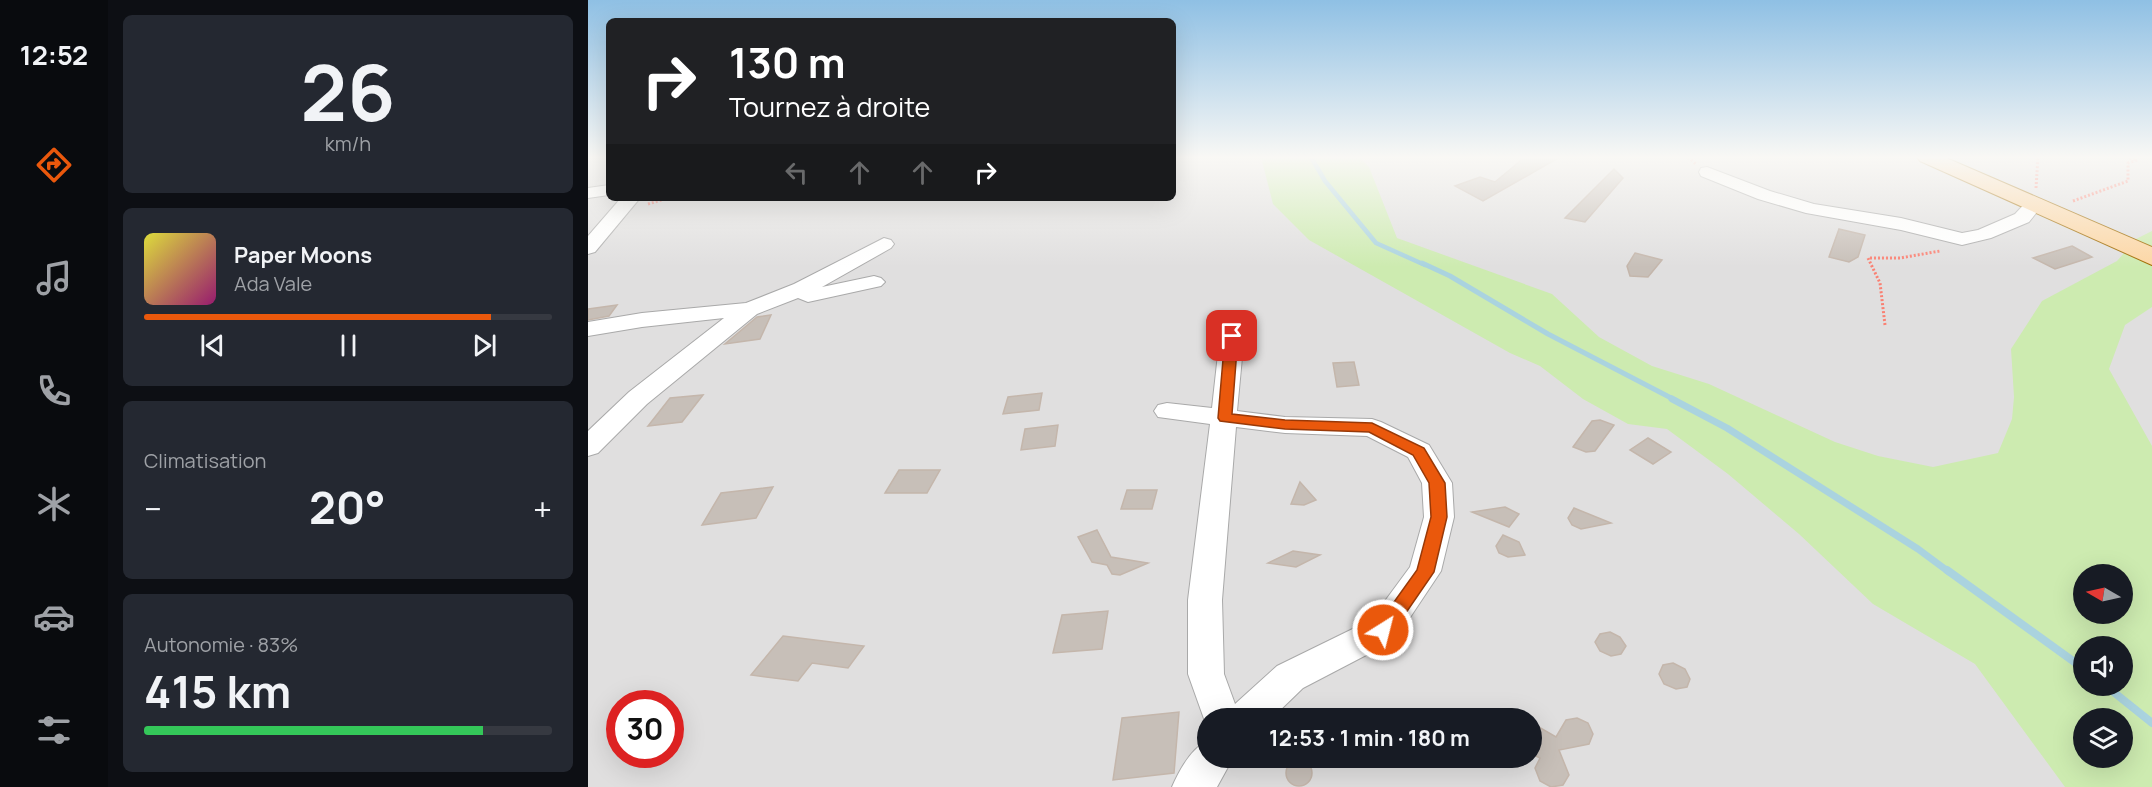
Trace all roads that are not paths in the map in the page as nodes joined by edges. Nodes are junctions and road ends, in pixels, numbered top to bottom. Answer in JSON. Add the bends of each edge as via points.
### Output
{"nodes":[{"id":1,"x":1761,"y":194,"type":"edge"},
{"id":2,"x":2013,"y":194,"type":"edge"},
{"id":3,"x":628,"y":201,"type":"edge"},
{"id":4,"x":2044,"y":207,"type":"junction"},
{"id":5,"x":884,"y":244,"type":"dead end"},
{"id":6,"x":588,"y":248,"type":"edge"},
{"id":7,"x":2152,"y":257,"type":"edge"},
{"id":8,"x":874,"y":282,"type":"dead end"},
{"id":9,"x":750,"y":309,"type":"junction"},
{"id":10,"x":588,"y":329,"type":"edge"},
{"id":11,"x":1232,"y":336,"type":"dead end"},
{"id":12,"x":1167,"y":411,"type":"dead end"},
{"id":13,"x":1225,"y":418,"type":"junction"},
{"id":14,"x":588,"y":447,"type":"edge"},
{"id":15,"x":1218,"y":708,"type":"edge"},
{"id":16,"x":1257,"y":708,"type":"edge"},
{"id":17,"x":1206,"y":768,"type":"edge"},
{"id":18,"x":1193,"y":787,"type":"edge"}],
"edges":[{"from":1,"to":4,"type":"street","via":[[1812,209],[1962,239],[1984,234]]},
{"from":2,"to":4,"type":"main road"},
{"from":3,"to":6,"type":"street"},
{"from":4,"to":7,"type":"main road"},
{"from":5,"to":9,"type":"street","via":[[802,289]]},
{"from":8,"to":9,"type":"street"},
{"from":9,"to":10,"type":"street"},
{"from":9,"to":14,"type":"street","via":[[639,398]]},
{"from":11,"to":13,"type":"street"},
{"from":12,"to":13,"type":"street"},
{"from":13,"to":15,"type":"street","via":[[1205,600],[1206,674]]},
{"from":13,"to":16,"type":"street","via":[[1372,428],[1419,451],[1437,483],[1439,517],[1425,572],[1383,630],[1290,677]]},
{"from":17,"to":18,"type":"street"}]}
